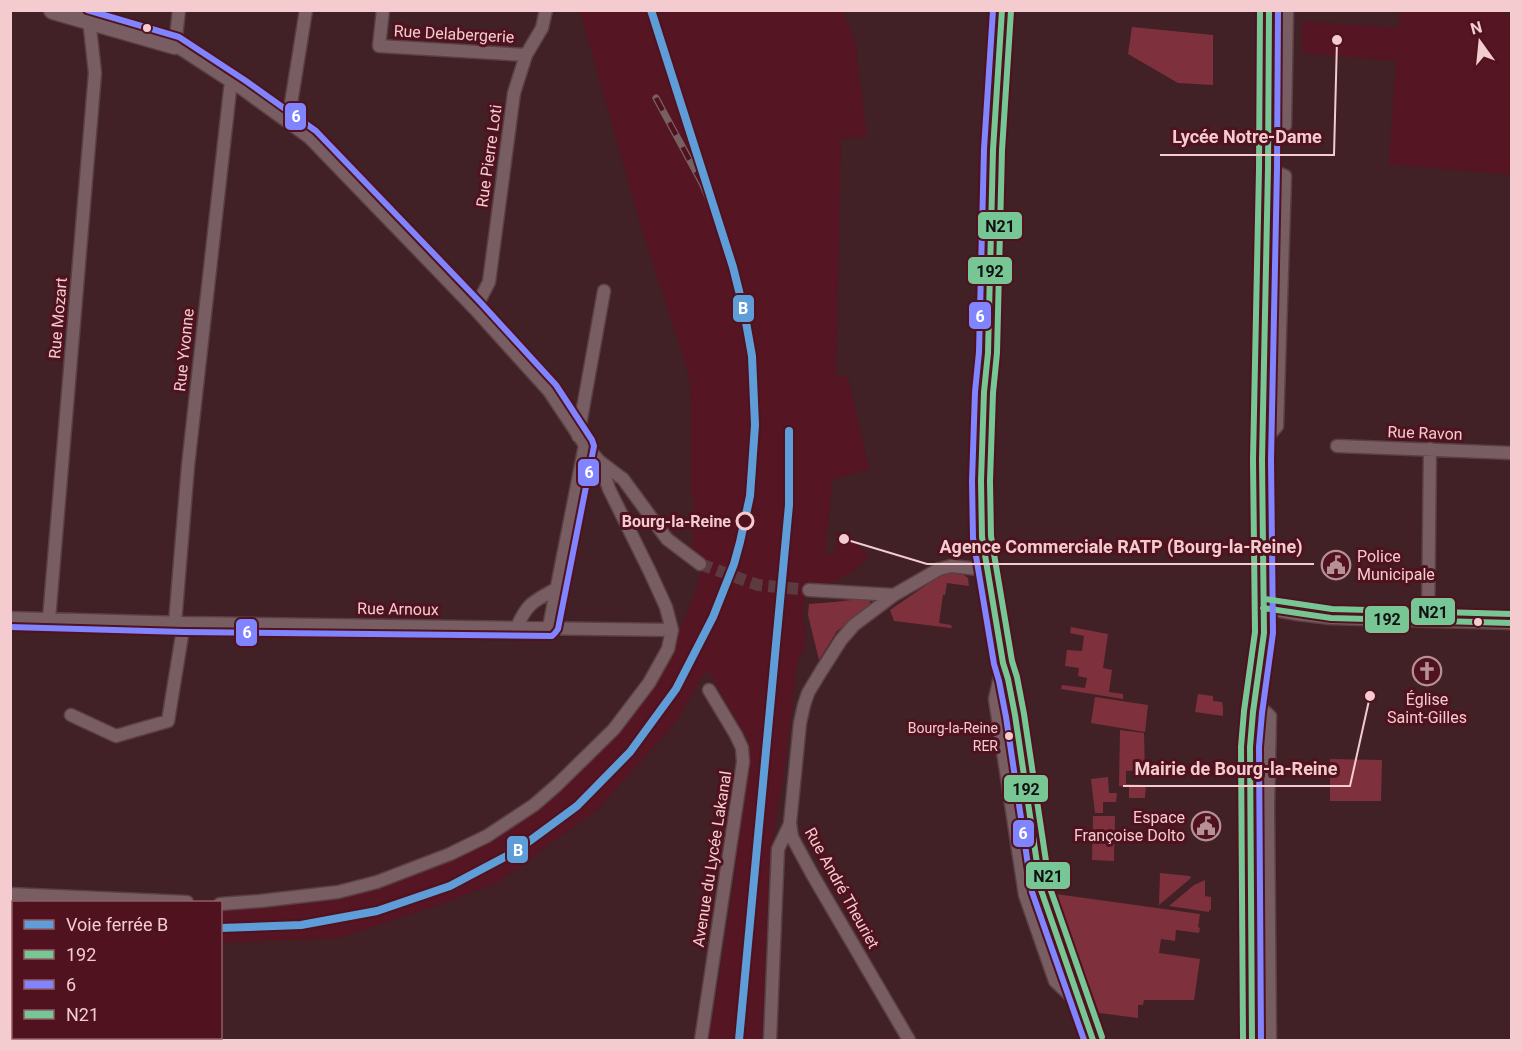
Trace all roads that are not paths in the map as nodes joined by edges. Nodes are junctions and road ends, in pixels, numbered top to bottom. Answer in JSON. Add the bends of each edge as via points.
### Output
{"nodes":[{"id":1,"x":53,"y":10,"type":"edge"},
{"id":2,"x":179,"y":10,"type":"edge"},
{"id":3,"x":306,"y":10,"type":"edge"},
{"id":4,"x":382,"y":10,"type":"edge"},
{"id":5,"x":546,"y":10,"type":"edge"},
{"id":6,"x":1002,"y":10,"type":"edge"},
{"id":7,"x":1269,"y":10,"type":"edge"},
{"id":8,"x":1287,"y":10,"type":"edge"},
{"id":9,"x":89,"y":15,"type":"edge"},
{"id":10,"x":175,"y":45,"type":"junction"},
{"id":11,"x":526,"y":55,"type":"junction"},
{"id":12,"x":231,"y":81,"type":"junction"},
{"id":13,"x":288,"y":122,"type":"junction"},
{"id":14,"x":1268,"y":131,"type":"junction"},
{"id":15,"x":604,"y":291,"type":"dead end"},
{"id":16,"x":475,"y":309,"type":"junction"},
{"id":17,"x":581,"y":440,"type":"junction"},
{"id":18,"x":1337,"y":446,"type":"dead end"},
{"id":19,"x":1430,"y":449,"type":"junction"},
{"id":20,"x":1512,"y":453,"type":"edge"},
{"id":21,"x":599,"y":461,"type":"junction"},
{"id":22,"x":700,"y":564,"type":"tunnel mouth"},
{"id":23,"x":988,"y":570,"type":"junction"},
{"id":24,"x":556,"y":590,"type":"junction"},
{"id":25,"x":809,"y":591,"type":"tunnel mouth"},
{"id":26,"x":894,"y":595,"type":"junction"},
{"id":27,"x":1263,"y":608,"type":"junction"},
{"id":28,"x":10,"y":618,"type":"edge"},
{"id":29,"x":49,"y":619,"type":"junction"},
{"id":30,"x":1428,"y":621,"type":"junction"},
{"id":31,"x":179,"y":623,"type":"junction"},
{"id":32,"x":1512,"y":623,"type":"edge"},
{"id":33,"x":517,"y":627,"type":"junction"},
{"id":34,"x":549,"y":627,"type":"junction"},
{"id":35,"x":672,"y":630,"type":"junction"},
{"id":36,"x":709,"y":690,"type":"dead end"},
{"id":37,"x":1253,"y":709,"type":"junction"},
{"id":38,"x":71,"y":715,"type":"dead end"},
{"id":39,"x":790,"y":823,"type":"junction"},
{"id":40,"x":10,"y":894,"type":"edge"},
{"id":41,"x":155,"y":901,"type":"edge"},
{"id":42,"x":222,"y":904,"type":"edge"},
{"id":43,"x":770,"y":1040,"type":"edge"},
{"id":44,"x":701,"y":1041,"type":"edge"},
{"id":45,"x":909,"y":1041,"type":"edge"},
{"id":46,"x":1093,"y":1041,"type":"edge"},
{"id":47,"x":1252,"y":1041,"type":"edge"},
{"id":48,"x":1270,"y":1041,"type":"edge"}],
"edges":[{"from":1,"to":9,"type":"street"},
{"from":2,"to":10,"type":"street"},
{"from":3,"to":13,"type":"street"},
{"from":4,"to":11,"type":"street","name":"Rue Delabergerie","via":[[379,46]]},
{"from":5,"to":11,"type":"street","name":"Rue Pierre Loti","via":[[542,28]]},
{"from":6,"to":23,"type":"main road","via":[[981,463],[982,537]]},
{"from":7,"to":14,"type":"main road"},
{"from":8,"to":14,"type":"street","via":[[1285,125]]},
{"from":9,"to":10,"type":"street"},
{"from":9,"to":29,"type":"street","name":"Rue Mozart","via":[[95,73]]},
{"from":10,"to":12,"type":"street"},
{"from":11,"to":16,"type":"street","name":"Rue Pierre Loti","via":[[514,93],[489,282]]},
{"from":12,"to":13,"type":"street"},
{"from":12,"to":31,"type":"street","name":"Rue Yvonne","via":[[188,466]]},
{"from":13,"to":16,"type":"street","via":[[310,138]]},
{"from":14,"to":27,"type":"main road"},
{"from":15,"to":17,"type":"street"},
{"from":16,"to":17,"type":"street","via":[[549,391]]},
{"from":17,"to":21,"type":"street"},
{"from":17,"to":24,"type":"street"},
{"from":18,"to":19,"type":"street","name":"Rue Ravon"},
{"from":19,"to":20,"type":"street","name":"Rue Ravon"},
{"from":19,"to":30,"type":"street"},
{"from":21,"to":22,"type":"street","via":[[622,479],[667,540]]},
{"from":21,"to":35,"type":"street","via":[[666,607]]},
{"from":23,"to":26,"type":"street","name":"Rue André Theuriet","via":[[951,566],[939,569]]},
{"from":23,"to":46,"type":"main road","via":[[1041,890]]},
{"from":24,"to":33,"type":"street","via":[[524,610]]},
{"from":24,"to":34,"type":"street"},
{"from":25,"to":26,"type":"street"},
{"from":26,"to":39,"type":"street","name":"Rue André Theuriet","via":[[854,625],[808,693],[800,723]]},
{"from":27,"to":30,"type":"street","via":[[1323,617]]},
{"from":27,"to":37,"type":"main road"},
{"from":28,"to":29,"type":"street","name":"Rue Arnoux"},
{"from":29,"to":31,"type":"street","name":"Rue Arnoux"},
{"from":30,"to":32,"type":"street"},
{"from":31,"to":33,"type":"street","name":"Rue Arnoux"},
{"from":31,"to":38,"type":"street","name":"Rue Yvonne","via":[[168,722],[116,736]]},
{"from":33,"to":34,"type":"street","name":"Rue Arnoux"},
{"from":34,"to":35,"type":"street","name":"Rue Arnoux"},
{"from":35,"to":42,"type":"street","via":[[668,649],[649,683],[614,729],[558,785],[487,836],[413,869],[338,892]]},
{"from":36,"to":44,"type":"street","name":"Avenue du Lycée Lakanal","via":[[736,735],[743,762]]},
{"from":37,"to":47,"type":"main road"},
{"from":37,"to":48,"type":"street","via":[[1270,716]]},
{"from":39,"to":43,"type":"street","via":[[778,849]]},
{"from":39,"to":45,"type":"street","name":"Rue André Theuriet","via":[[792,837],[812,874]]},
{"from":40,"to":41,"type":"street"}]}
